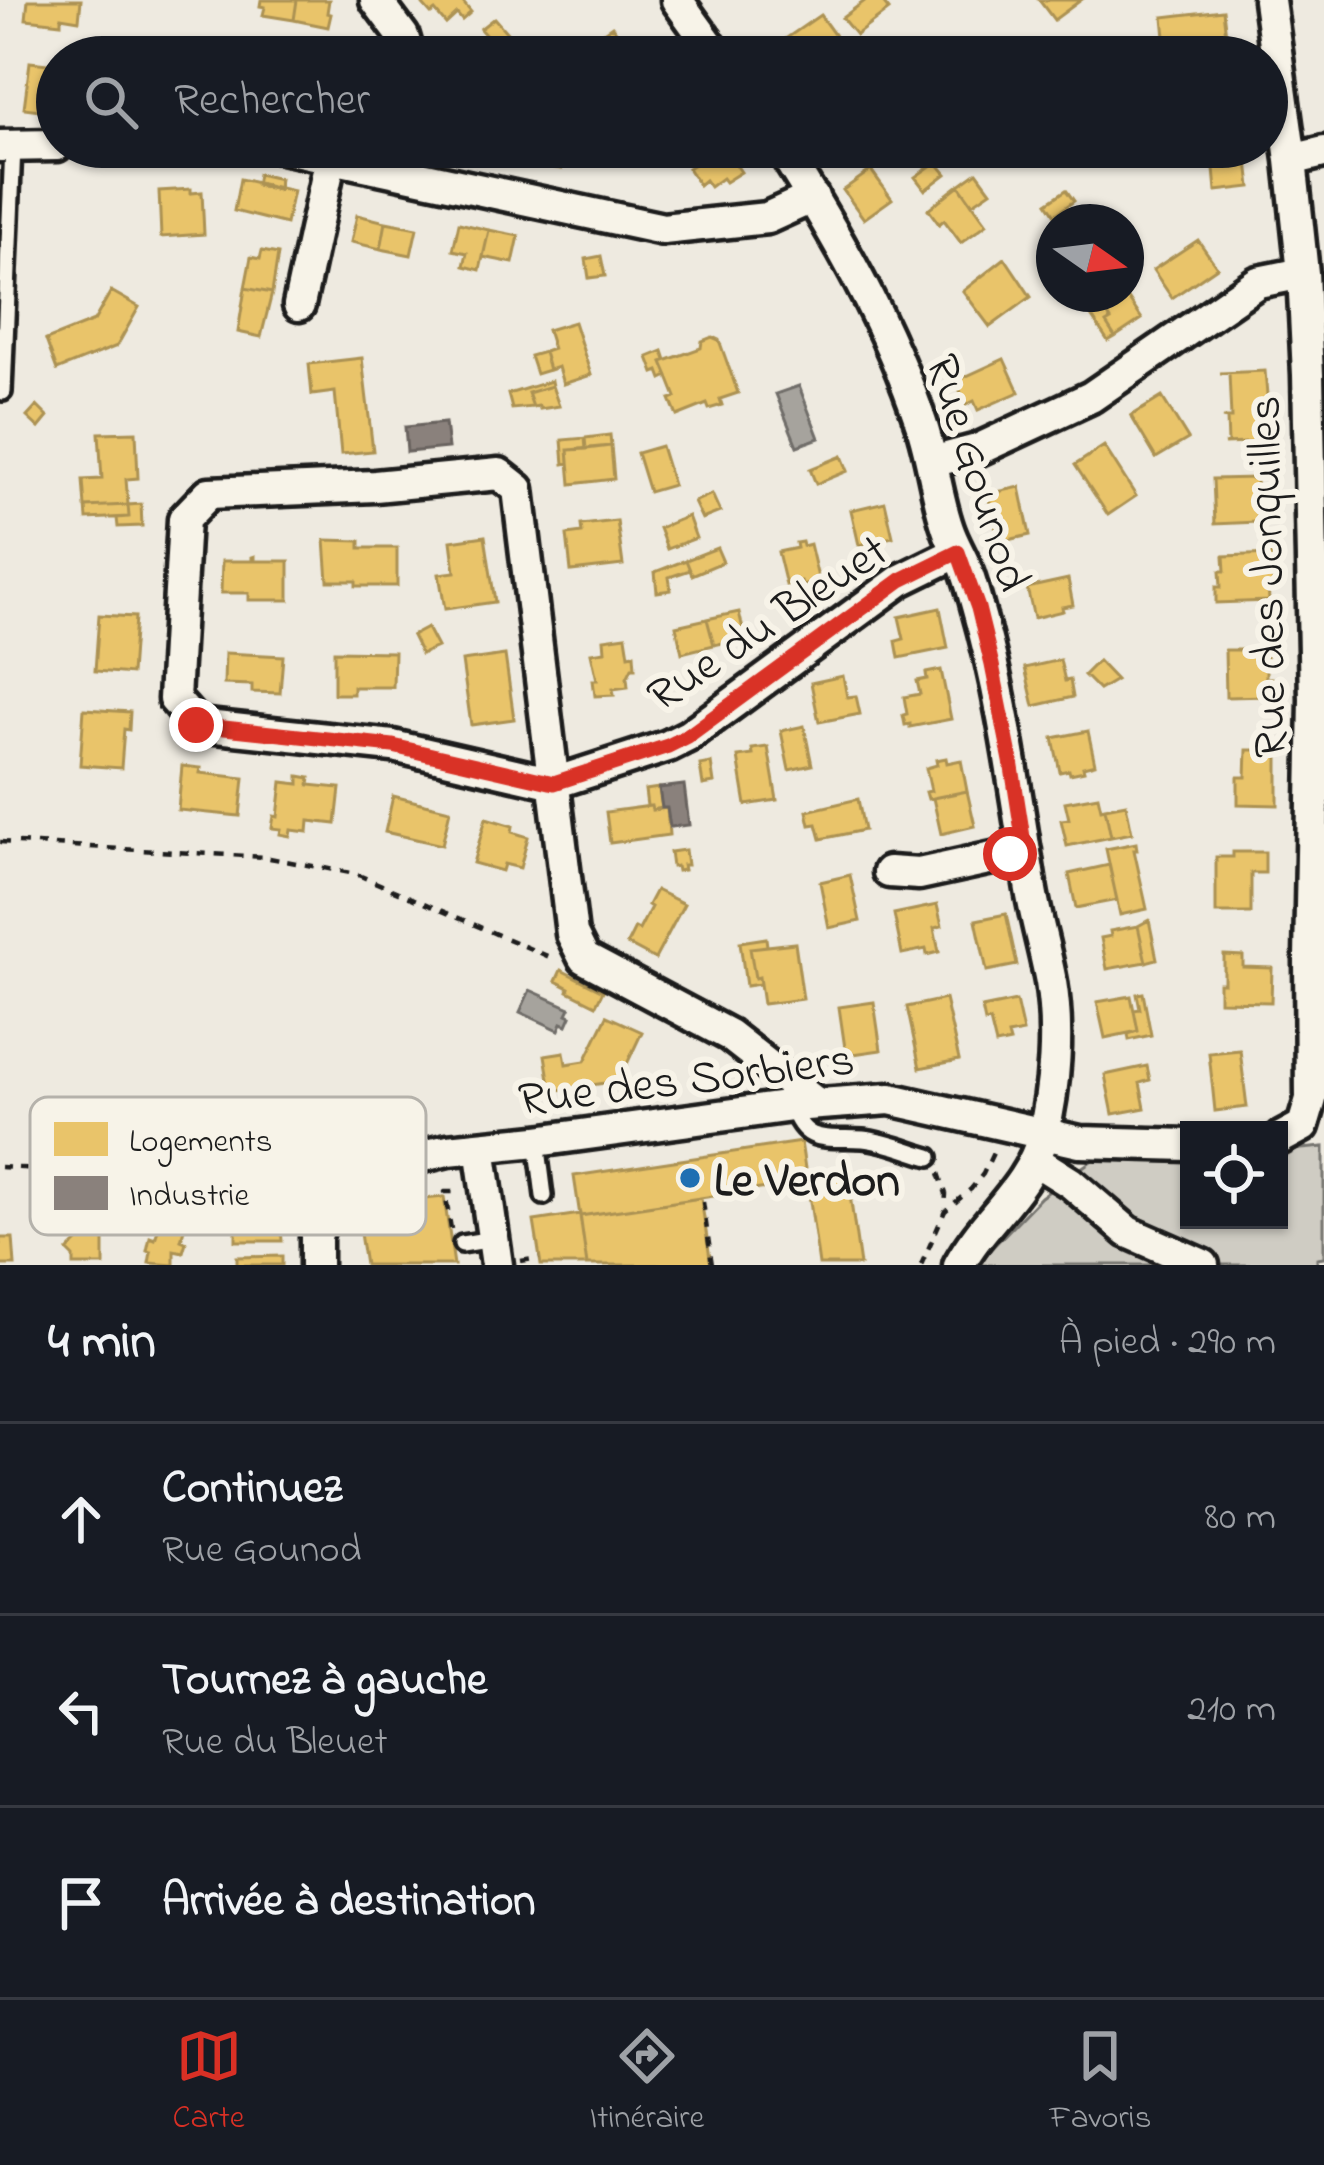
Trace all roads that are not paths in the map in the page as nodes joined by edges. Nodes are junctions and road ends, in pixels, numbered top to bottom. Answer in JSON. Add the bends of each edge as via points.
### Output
{"nodes":[{"id":1,"x":376,"y":0,"type":"edge"},
{"id":2,"x":676,"y":0,"type":"edge"},
{"id":3,"x":1270,"y":0,"type":"edge"},
{"id":4,"x":403,"y":36,"type":"edge"},
{"id":5,"x":703,"y":36,"type":"edge"},
{"id":6,"x":1275,"y":36,"type":"edge"},
{"id":7,"x":1288,"y":137,"type":"edge"},
{"id":8,"x":7,"y":146,"type":"edge"},
{"id":9,"x":1324,"y":152,"type":"edge"},
{"id":10,"x":1291,"y":160,"type":"junction"},
{"id":11,"x":329,"y":168,"type":"edge"},
{"id":12,"x":426,"y":168,"type":"edge"},
{"id":13,"x":794,"y":168,"type":"edge"},
{"id":14,"x":813,"y":197,"type":"junction"},
{"id":15,"x":1303,"y":273,"type":"junction"},
{"id":16,"x":299,"y":305,"type":"dead end"},
{"id":17,"x":3,"y":392,"type":"edge"},
{"id":18,"x":932,"y":462,"type":"junction"},
{"id":19,"x":958,"y":552,"type":"junction"},
{"id":20,"x":1319,"y":731,"type":"edge"},
{"id":21,"x":554,"y":783,"type":"junction"},
{"id":22,"x":1025,"y":850,"type":"junction"},
{"id":23,"x":889,"y":872,"type":"dead end"},
{"id":24,"x":804,"y":1104,"type":"junction"},
{"id":25,"x":1301,"y":1132,"type":"edge"},
{"id":26,"x":537,"y":1141,"type":"junction"},
{"id":27,"x":1180,"y":1145,"type":"edge"},
{"id":28,"x":479,"y":1147,"type":"junction"},
{"id":29,"x":1039,"y":1148,"type":"junction"},
{"id":30,"x":426,"y":1155,"type":"edge"},
{"id":31,"x":930,"y":1157,"type":"road end"},
{"id":32,"x":544,"y":1196,"type":"dead end"},
{"id":33,"x":317,"y":1235,"type":"edge"},
{"id":34,"x":457,"y":1240,"type":"road end"},
{"id":35,"x":495,"y":1252,"type":"edge"},
{"id":36,"x":316,"y":1265,"type":"edge"},
{"id":37,"x":959,"y":1265,"type":"edge"},
{"id":38,"x":1203,"y":1265,"type":"edge"}],
"edges":[{"from":1,"to":4,"type":"street"},
{"from":2,"to":5,"type":"street"},
{"from":3,"to":6,"type":"street","name":"Rue des Jonquilles"},
{"from":7,"to":10,"type":"street","name":"Rue des Jonquilles"},
{"from":8,"to":17,"type":"lane"},
{"from":9,"to":10,"type":"street"},
{"from":10,"to":15,"type":"street","name":"Rue des Jonquilles"},
{"from":11,"to":16,"type":"street"},
{"from":12,"to":14,"type":"street","via":[[663,229],[767,218]]},
{"from":13,"to":14,"type":"street","name":"Rue Gounod"},
{"from":14,"to":18,"type":"street","name":"Rue Gounod","via":[[892,348]]},
{"from":15,"to":18,"type":"street","via":[[1258,282],[1091,397]]},
{"from":15,"to":20,"type":"street","name":"Rue des Jonquilles"},
{"from":18,"to":19,"type":"street","name":"Rue Gounod"},
{"from":19,"to":21,"type":"street","name":"Rue du Bleuet","via":[[901,580],[688,736]]},
{"from":19,"to":22,"type":"street","name":"Rue Gounod","via":[[992,665]]},
{"from":20,"to":25,"type":"street","name":"Rue des Jonquilles","via":[[1311,1099]]},
{"from":21,"to":21,"type":"street","via":[[518,489],[499,474],[209,493],[184,518],[174,699],[196,725],[393,746]]},
{"from":21,"to":24,"type":"street","via":[[572,934],[584,958],[729,1035]]},
{"from":22,"to":23,"type":"street","via":[[919,874]]},
{"from":22,"to":29,"type":"street","name":"Rue Gounod","via":[[1053,1006],[1052,1079]]},
{"from":24,"to":26,"type":"street","name":"Rue des Sorbiers"},
{"from":24,"to":29,"type":"street","name":"Rue des Sorbiers","via":[[890,1099],[1003,1126]]},
{"from":24,"to":31,"type":"lane","via":[[795,1116],[819,1139],[866,1139]]},
{"from":26,"to":28,"type":"street","name":"Rue des Sorbiers"},
{"from":26,"to":32,"type":"lane"},
{"from":27,"to":29,"type":"street"},
{"from":28,"to":30,"type":"street","name":"Rue des Sorbiers"},
{"from":28,"to":35,"type":"street"},
{"from":29,"to":37,"type":"street","via":[[1023,1183]]},
{"from":29,"to":38,"type":"street","via":[[1128,1232]]},
{"from":33,"to":36,"type":"street","name":"Rue des Sorbiers"},
{"from":34,"to":35,"type":"lane"}]}
